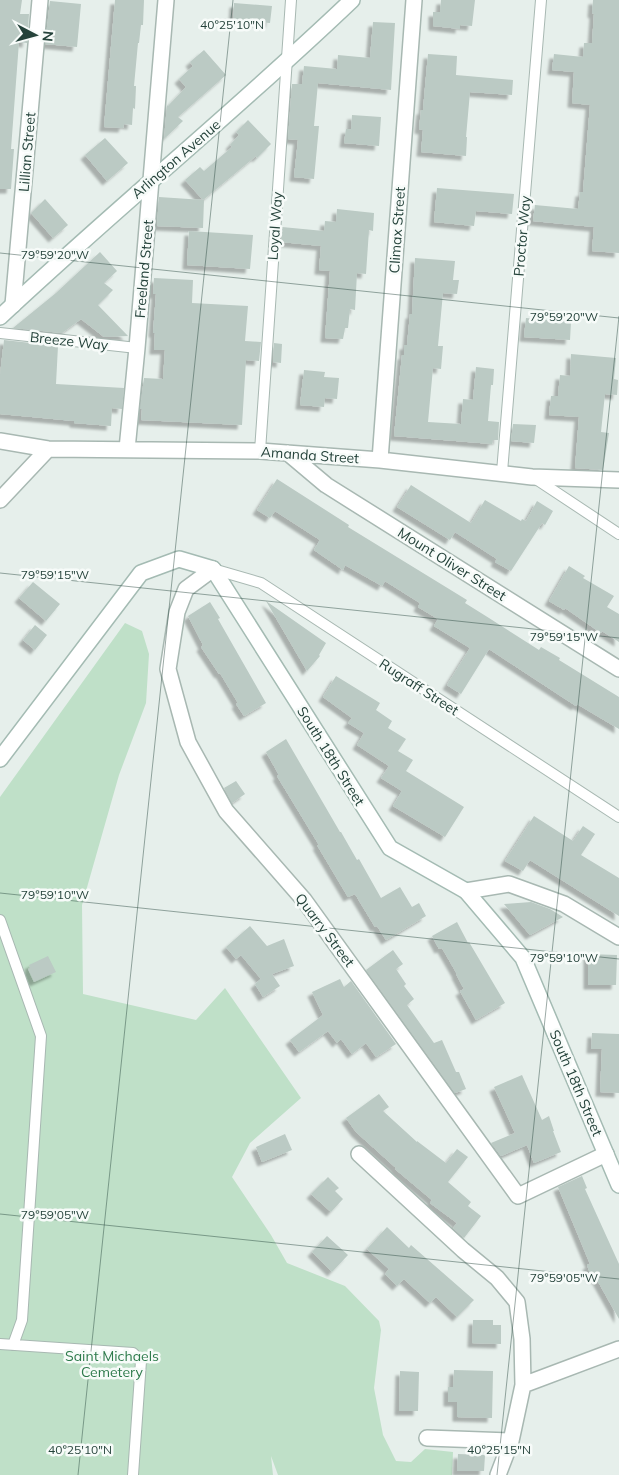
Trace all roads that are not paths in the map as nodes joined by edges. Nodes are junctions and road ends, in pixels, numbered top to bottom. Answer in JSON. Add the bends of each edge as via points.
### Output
{"nodes":[{"id":1,"x":40,"y":0,"type":"edge"},
{"id":2,"x":166,"y":0,"type":"edge"},
{"id":3,"x":291,"y":0,"type":"edge"},
{"id":4,"x":352,"y":0,"type":"edge"},
{"id":5,"x":414,"y":0,"type":"edge"},
{"id":6,"x":541,"y":0,"type":"edge"},
{"id":7,"x":285,"y":63,"type":"junction"},
{"id":8,"x":151,"y":180,"type":"junction"},
{"id":9,"x":13,"y":305,"type":"junction"},
{"id":10,"x":0,"y":317,"type":"edge"},
{"id":11,"x":0,"y":333,"type":"edge"},
{"id":12,"x":137,"y":348,"type":"junction"},
{"id":13,"x":0,"y":442,"type":"edge"},
{"id":14,"x":48,"y":449,"type":"junction"},
{"id":15,"x":127,"y":449,"type":"junction"},
{"id":16,"x":260,"y":451,"type":"junction"},
{"id":17,"x":288,"y":453,"type":"junction"},
{"id":18,"x":380,"y":460,"type":"junction"},
{"id":19,"x":502,"y":472,"type":"junction"},
{"id":20,"x":532,"y":477,"type":"junction"},
{"id":21,"x":619,"y":480,"type":"edge"},
{"id":22,"x":0,"y":500,"type":"edge"},
{"id":23,"x":619,"y":534,"type":"edge"},
{"id":24,"x":213,"y":569,"type":"junction"},
{"id":25,"x":619,"y":669,"type":"edge"},
{"id":26,"x":0,"y":759,"type":"edge"},
{"id":27,"x":619,"y":817,"type":"edge"},
{"id":28,"x":466,"y":891,"type":"junction"},
{"id":29,"x":0,"y":920,"type":"edge"},
{"id":30,"x":619,"y":937,"type":"edge"},
{"id":31,"x":359,"y":1154,"type":"dead end"},
{"id":32,"x":606,"y":1154,"type":"junction"},
{"id":33,"x":619,"y":1185,"type":"edge"},
{"id":34,"x":0,"y":1344,"type":"edge"},
{"id":35,"x":13,"y":1345,"type":"junction"},
{"id":36,"x":619,"y":1349,"type":"edge"},
{"id":37,"x":523,"y":1384,"type":"junction"},
{"id":38,"x":427,"y":1438,"type":"dead end"},
{"id":39,"x":511,"y":1441,"type":"junction"},
{"id":40,"x":133,"y":1475,"type":"edge"},
{"id":41,"x":498,"y":1475,"type":"edge"}],
"edges":[{"from":1,"to":9,"type":"street","name":"Lillian Street"},
{"from":2,"to":8,"type":"street","name":"Freeland Street"},
{"from":3,"to":7,"type":"lane","name":"Loyal Way"},
{"from":4,"to":7,"type":"street","name":"Arlington Avenue"},
{"from":5,"to":18,"type":"street","name":"Climax Street"},
{"from":6,"to":19,"type":"lane","name":"Proctor Way"},
{"from":7,"to":8,"type":"street","name":"Arlington Avenue"},
{"from":7,"to":16,"type":"lane","name":"Loyal Way"},
{"from":8,"to":9,"type":"street","name":"Arlington Avenue"},
{"from":8,"to":12,"type":"street","name":"Freeland Street"},
{"from":9,"to":10,"type":"street","name":"Arlington Avenue"},
{"from":11,"to":12,"type":"lane","name":"Breeze Way"},
{"from":12,"to":15,"type":"street","name":"Freeland Street"},
{"from":13,"to":14,"type":"street","name":"Amanda Street"},
{"from":14,"to":15,"type":"street","name":"Amanda Street"},
{"from":14,"to":22,"type":"street"},
{"from":15,"to":16,"type":"street","name":"Amanda Street"},
{"from":16,"to":17,"type":"street","name":"Amanda Street"},
{"from":17,"to":18,"type":"street","name":"Amanda Street"},
{"from":17,"to":25,"type":"street","name":"Mount Oliver Street","via":[[326,485]]},
{"from":18,"to":19,"type":"street","name":"Amanda Street"},
{"from":19,"to":20,"type":"street","name":"Amanda Street"},
{"from":20,"to":21,"type":"street","name":"Amanda Street"},
{"from":20,"to":23,"type":"lane"},
{"from":24,"to":26,"type":"street","via":[[179,559],[141,573]]},
{"from":24,"to":27,"type":"lane","name":"Rugraff Street","via":[[261,583]]},
{"from":24,"to":28,"type":"street","name":"South 18th Street","via":[[390,848]]},
{"from":24,"to":32,"type":"street","name":"Quarry Street","via":[[186,589],[177,612],[168,669],[188,742],[226,811],[304,900],[518,1196]]},
{"from":28,"to":30,"type":"street","via":[[509,884],[564,904]]},
{"from":28,"to":32,"type":"street","name":"South 18th Street","via":[[523,958]]},
{"from":29,"to":35,"type":"lane","via":[[42,1036],[22,1320]]},
{"from":31,"to":37,"type":"street","via":[[497,1278],[517,1302]]},
{"from":32,"to":33,"type":"street","name":"South 18th Street"},
{"from":34,"to":35,"type":"lane"},
{"from":35,"to":40,"type":"lane","via":[[133,1353],[142,1361]]},
{"from":36,"to":37,"type":"street"},
{"from":37,"to":39,"type":"street"},
{"from":38,"to":39,"type":"street"},
{"from":39,"to":41,"type":"street"}]}
